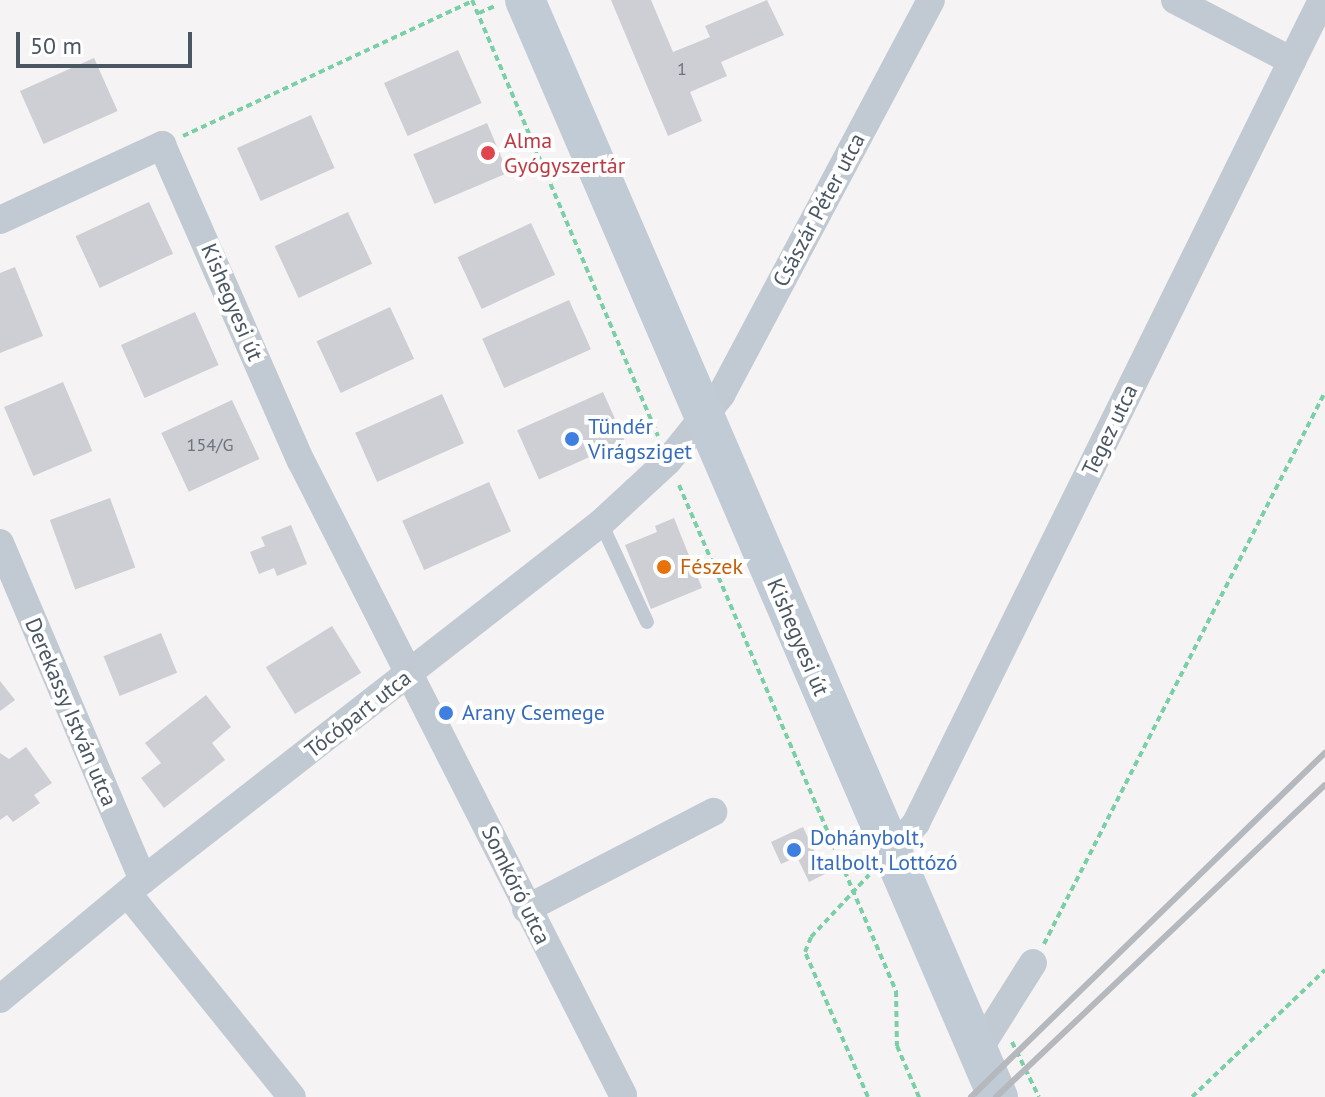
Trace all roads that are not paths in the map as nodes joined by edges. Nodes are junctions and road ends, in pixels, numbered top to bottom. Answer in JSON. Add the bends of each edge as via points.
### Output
{"nodes":[{"id":1,"x":525,"y":0,"type":"edge"},
{"id":2,"x":931,"y":0,"type":"edge"},
{"id":3,"x":1175,"y":0,"type":"edge"},
{"id":4,"x":1322,"y":0,"type":"edge"},
{"id":5,"x":1292,"y":61,"type":"junction"},
{"id":6,"x":0,"y":220,"type":"edge"},
{"id":7,"x":704,"y":417,"type":"junction"},
{"id":8,"x":601,"y":523,"type":"junction"},
{"id":9,"x":0,"y":543,"type":"edge"},
{"id":10,"x":647,"y":622,"type":"dead end"},
{"id":11,"x":412,"y":672,"type":"junction"},
{"id":12,"x":713,"y":812,"type":"dead end"},
{"id":13,"x":890,"y":853,"type":"junction"},
{"id":14,"x":135,"y":887,"type":"junction"},
{"id":15,"x":526,"y":909,"type":"junction"},
{"id":16,"x":1033,"y":963,"type":"road end"},
{"id":17,"x":0,"y":999,"type":"edge"},
{"id":18,"x":977,"y":1052,"type":"junction"},
{"id":19,"x":623,"y":1095,"type":"edge"},
{"id":20,"x":292,"y":1097,"type":"edge"},
{"id":21,"x":998,"y":1097,"type":"edge"}],
"edges":[{"from":1,"to":7,"type":"street","name":"Kishegyesi út"},
{"from":2,"to":7,"type":"street","name":"Császár Péter utca","via":[[721,395]]},
{"from":3,"to":5,"type":"street"},
{"from":4,"to":5,"type":"street","name":"Tegez utca"},
{"from":5,"to":13,"type":"street","name":"Tegez utca","via":[[916,823]]},
{"from":6,"to":11,"type":"street","name":"Kishegyesi út","via":[[162,145],[301,461]]},
{"from":7,"to":8,"type":"street","name":"Tócópart utca","via":[[668,461]]},
{"from":7,"to":13,"type":"street","name":"Kishegyesi út"},
{"from":8,"to":10,"type":"lane"},
{"from":8,"to":11,"type":"street","name":"Tócópart utca"},
{"from":9,"to":14,"type":"street","name":"Derekassy István utca"},
{"from":11,"to":14,"type":"street","name":"Tócópart utca"},
{"from":11,"to":15,"type":"street","name":"Somkóró utca"},
{"from":12,"to":15,"type":"street"},
{"from":13,"to":18,"type":"street","name":"Kishegyesi út"},
{"from":14,"to":17,"type":"street","name":"Tócópart utca"},
{"from":14,"to":20,"type":"street","name":"Derekassy István utca"},
{"from":15,"to":19,"type":"street","name":"Somkóró utca"},
{"from":16,"to":18,"type":"street"},
{"from":18,"to":21,"type":"street","name":"Kishegyesi út"}]}
